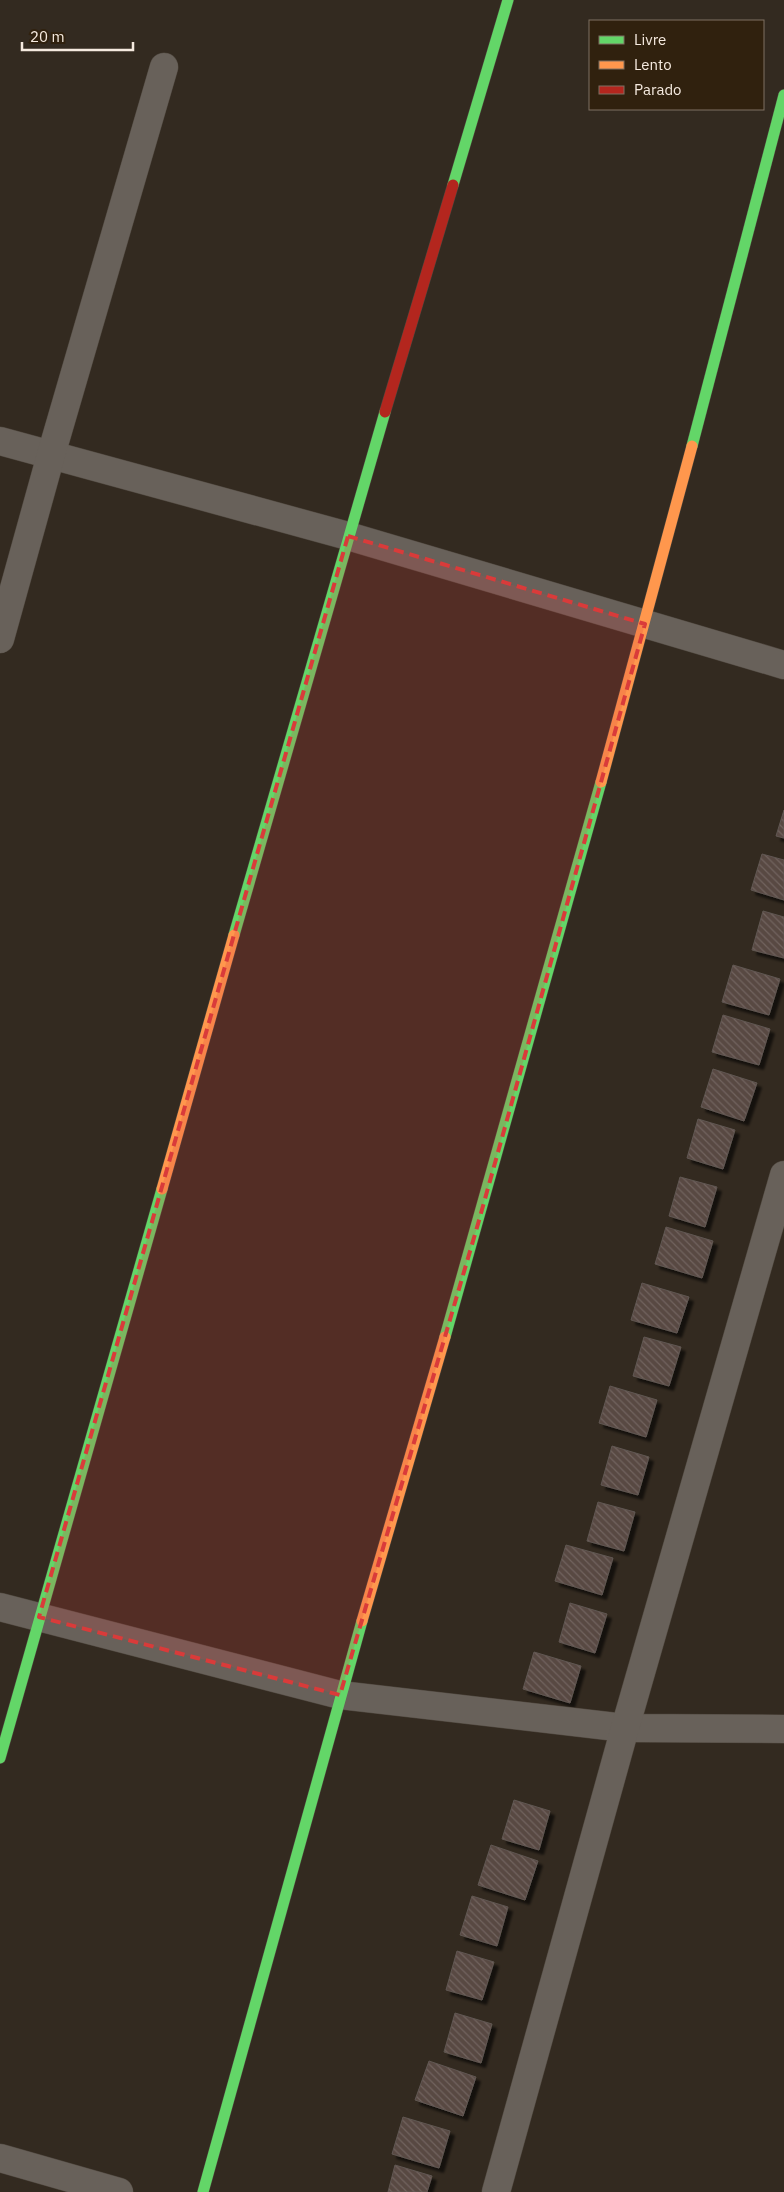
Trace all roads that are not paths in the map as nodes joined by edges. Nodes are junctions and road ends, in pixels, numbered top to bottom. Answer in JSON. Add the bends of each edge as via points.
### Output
{"nodes":[{"id":1,"x":508,"y":0,"type":"edge"},
{"id":2,"x":164,"y":67,"type":"dead end"},
{"id":3,"x":784,"y":95,"type":"edge"},
{"id":4,"x":0,"y":440,"type":"edge"},
{"id":5,"x":51,"y":456,"type":"junction"},
{"id":6,"x":348,"y":536,"type":"junction"},
{"id":7,"x":645,"y":624,"type":"junction"},
{"id":8,"x":0,"y":639,"type":"edge"},
{"id":9,"x":784,"y":665,"type":"edge"},
{"id":10,"x":784,"y":1175,"type":"edge"},
{"id":11,"x":0,"y":1607,"type":"edge"},
{"id":12,"x":39,"y":1617,"type":"junction"},
{"id":13,"x":340,"y":1695,"type":"junction"},
{"id":14,"x":625,"y":1728,"type":"junction"},
{"id":15,"x":784,"y":1729,"type":"edge"},
{"id":16,"x":0,"y":1758,"type":"edge"},
{"id":17,"x":0,"y":2158,"type":"edge"},
{"id":18,"x":119,"y":2192,"type":"edge"},
{"id":19,"x":204,"y":2192,"type":"edge"},
{"id":20,"x":496,"y":2192,"type":"edge"}],
"edges":[{"from":1,"to":6,"type":"street"},
{"from":2,"to":5,"type":"street"},
{"from":3,"to":7,"type":"street"},
{"from":4,"to":5,"type":"street"},
{"from":5,"to":6,"type":"street"},
{"from":5,"to":8,"type":"street"},
{"from":6,"to":7,"type":"street"},
{"from":6,"to":12,"type":"street"},
{"from":7,"to":9,"type":"street"},
{"from":7,"to":13,"type":"street","via":[[478,1224]]},
{"from":10,"to":14,"type":"street"},
{"from":11,"to":12,"type":"street"},
{"from":12,"to":13,"type":"street"},
{"from":12,"to":16,"type":"street"},
{"from":13,"to":14,"type":"street"},
{"from":13,"to":19,"type":"street"},
{"from":14,"to":15,"type":"street"},
{"from":14,"to":20,"type":"street"},
{"from":17,"to":18,"type":"street"}]}
